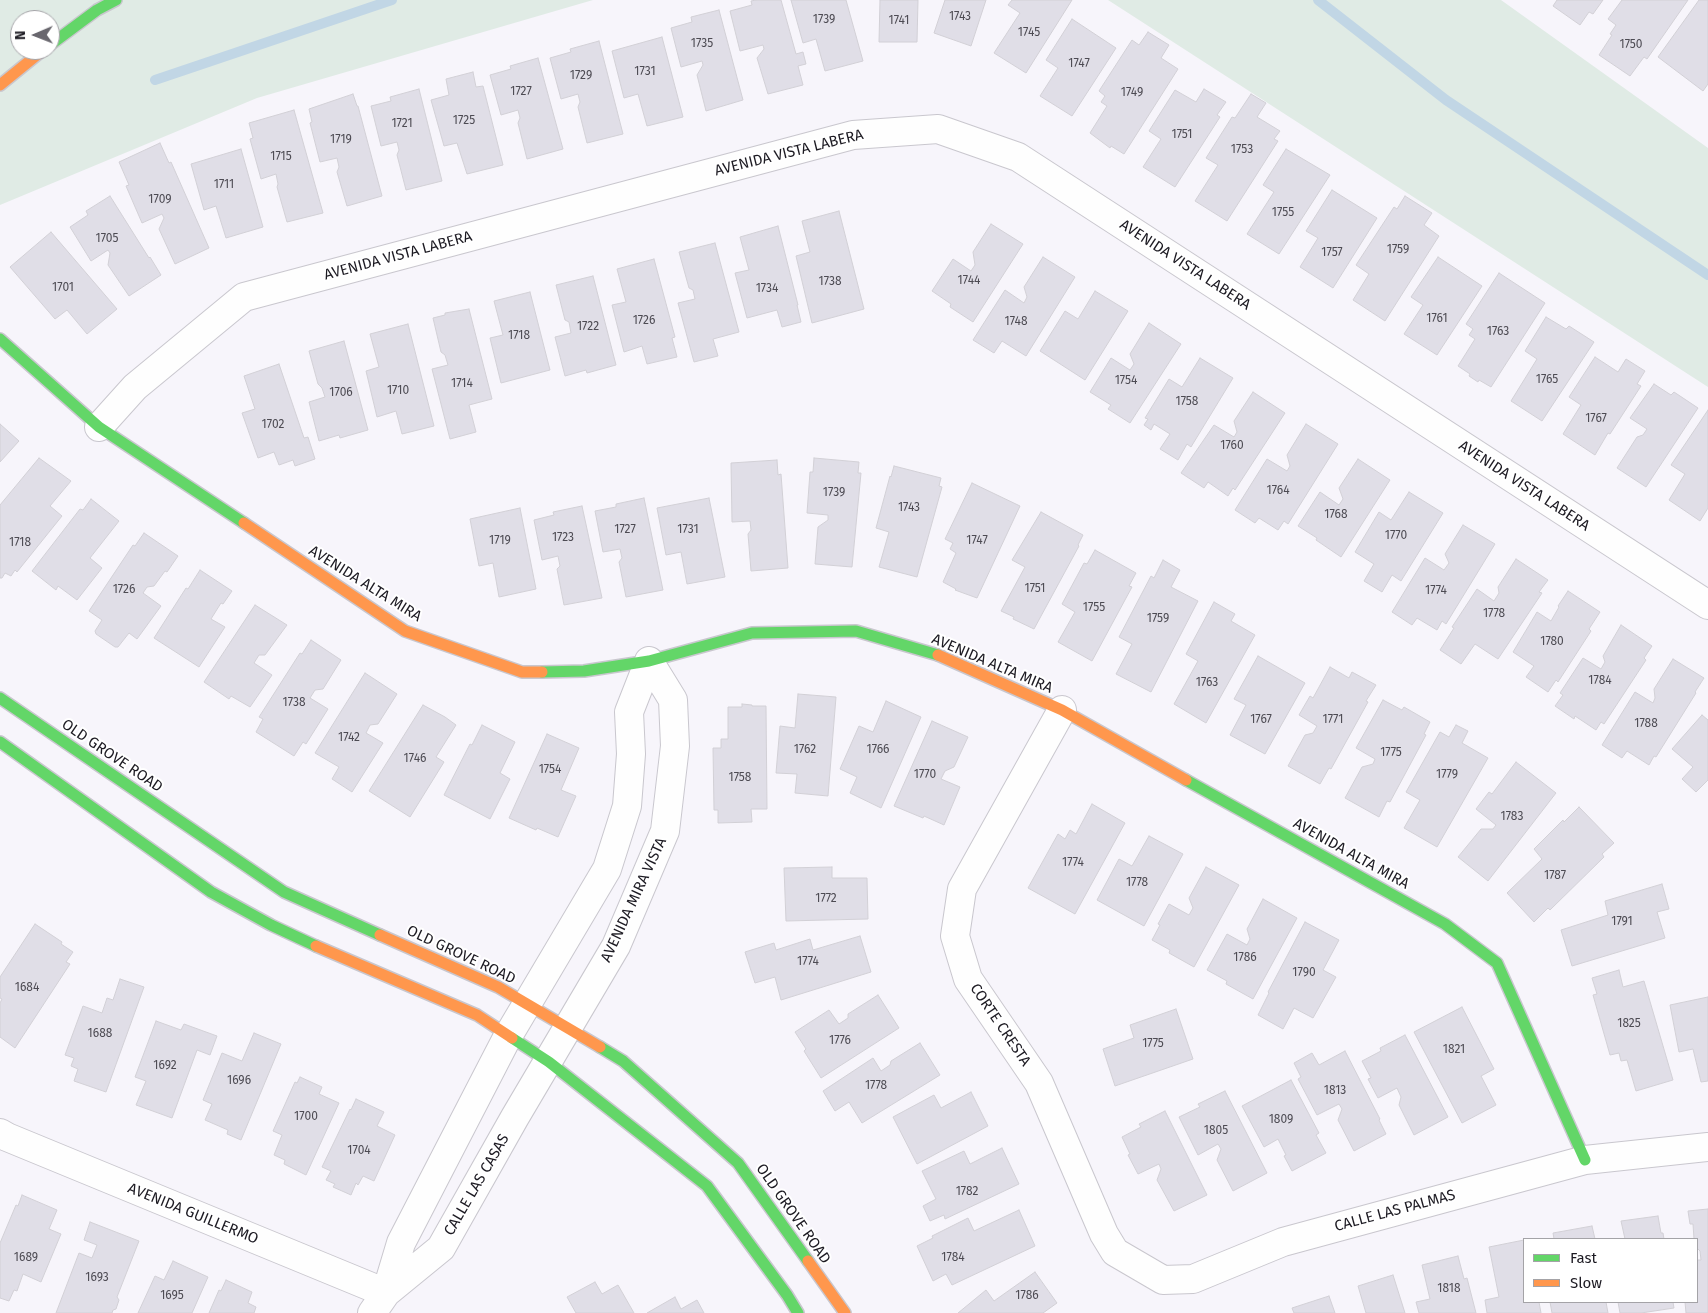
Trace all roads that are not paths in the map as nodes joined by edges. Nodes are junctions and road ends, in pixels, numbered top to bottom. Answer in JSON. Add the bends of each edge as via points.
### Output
{"nodes":[{"id":1,"x":116,"y":0,"type":"edge"},
{"id":2,"x":60,"y":38,"type":"edge"},
{"id":3,"x":31,"y":60,"type":"edge"},
{"id":4,"x":0,"y":85,"type":"edge"},
{"id":5,"x":0,"y":338,"type":"edge"},
{"id":6,"x":99,"y":427,"type":"junction"},
{"id":7,"x":1708,"y":605,"type":"edge"},
{"id":8,"x":649,"y":661,"type":"junction"},
{"id":9,"x":0,"y":698,"type":"edge"},
{"id":10,"x":1062,"y":710,"type":"junction"},
{"id":11,"x":0,"y":742,"type":"edge"},
{"id":12,"x":526,"y":1004,"type":"junction"},
{"id":13,"x":567,"y":1029,"type":"junction"},
{"id":14,"x":508,"y":1036,"type":"junction"},
{"id":15,"x":549,"y":1062,"type":"junction"},
{"id":16,"x":0,"y":1133,"type":"edge"},
{"id":17,"x":1708,"y":1147,"type":"edge"},
{"id":18,"x":1585,"y":1160,"type":"junction"},
{"id":19,"x":1104,"y":1234,"type":"joint"},
{"id":20,"x":379,"y":1303,"type":"edge"},
{"id":21,"x":798,"y":1313,"type":"edge"},
{"id":22,"x":845,"y":1313,"type":"edge"}],
"edges":[{"from":1,"to":2,"type":"street"},
{"from":3,"to":4,"type":"street"},
{"from":5,"to":6,"type":"street","name":"AVENIDA ALTA MIRA"},
{"from":6,"to":7,"type":"street","name":"AVENIDA VISTA LABERA","via":[[135,387],[244,297],[852,134],[938,129],[1018,157]]},
{"from":6,"to":8,"type":"street","name":"AVENIDA ALTA MIRA","via":[[405,631],[522,672],[584,671]]},
{"from":8,"to":10,"type":"street","name":"AVENIDA ALTA MIRA","via":[[752,633],[856,631],[947,658]]},
{"from":8,"to":12,"type":"street","via":[[629,712],[631,754],[627,806],[607,869]]},
{"from":8,"to":13,"type":"street","name":"AVENIDA MIRA VISTA","via":[[673,700],[675,746],[666,831],[616,946]]},
{"from":9,"to":12,"type":"street","name":"OLD GROVE ROAD","via":[[284,892],[498,986]]},
{"from":10,"to":18,"type":"street","name":"AVENIDA ALTA MIRA","via":[[1445,924],[1497,963]]},
{"from":10,"to":19,"type":"street","name":"CORTE CRESTA","via":[[962,889],[954,936],[968,979],[1039,1083]]},
{"from":11,"to":14,"type":"street","via":[[211,892],[280,929],[477,1015]]},
{"from":12,"to":13,"type":"street","name":"OLD GROVE ROAD"},
{"from":12,"to":14,"type":"street"},
{"from":13,"to":15,"type":"street","name":"AVENIDA MIRA VISTA"},
{"from":13,"to":22,"type":"street","name":"OLD GROVE ROAD","via":[[623,1061],[738,1163]]},
{"from":14,"to":15,"type":"street"},
{"from":14,"to":20,"type":"street","via":[[401,1243]]},
{"from":15,"to":20,"type":"street","name":"CALLE LAS CASAS","via":[[441,1248]]},
{"from":15,"to":21,"type":"street","via":[[707,1186]]},
{"from":16,"to":20,"type":"street","name":"AVENIDA GUILLERMO"},
{"from":17,"to":18,"type":"street","name":"CALLE LAS PALMAS"},
{"from":18,"to":19,"type":"street","name":"CALLE LAS PALMAS","via":[[1283,1242],[1193,1279],[1163,1280],[1115,1252]]}]}
